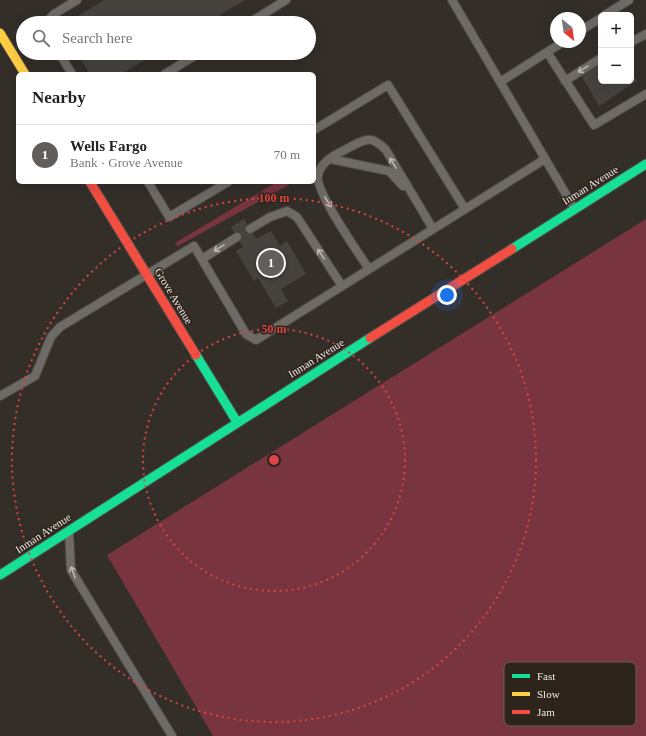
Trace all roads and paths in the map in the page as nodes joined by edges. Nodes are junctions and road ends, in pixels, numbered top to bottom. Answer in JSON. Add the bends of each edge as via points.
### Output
{"nodes":[{"id":1,"x":77,"y":0,"type":"edge"},
{"id":2,"x":286,"y":0,"type":"edge"},
{"id":3,"x":452,"y":0,"type":"edge"},
{"id":4,"x":629,"y":0,"type":"edge"},
{"id":5,"x":611,"y":12,"type":"edge"},
{"id":6,"x":52,"y":16,"type":"edge"},
{"id":7,"x":260,"y":16,"type":"edge"},
{"id":8,"x":598,"y":20,"type":"edge"},
{"id":9,"x":586,"y":27,"type":"edge"},
{"id":10,"x":0,"y":33,"type":"edge"},
{"id":11,"x":646,"y":34,"type":"edge"},
{"id":12,"x":634,"y":40,"type":"edge"},
{"id":13,"x":553,"y":48,"type":"edge"},
{"id":14,"x":547,"y":52,"type":"junction"},
{"id":15,"x":16,"y":59,"type":"edge"},
{"id":16,"x":16,"y":60,"type":"edge"},
{"id":17,"x":63,"y":60,"type":"edge"},
{"id":18,"x":188,"y":60,"type":"edge"},
{"id":19,"x":598,"y":60,"type":"edge"},
{"id":20,"x":24,"y":72,"type":"edge"},
{"id":21,"x":71,"y":72,"type":"edge"},
{"id":22,"x":168,"y":72,"type":"edge"},
{"id":23,"x":565,"y":81,"type":"junction"},
{"id":24,"x":500,"y":82,"type":"junction"},
{"id":25,"x":646,"y":94,"type":"edge"},
{"id":26,"x":316,"y":129,"type":"edge"},
{"id":27,"x":330,"y":159,"type":"junction"},
{"id":28,"x":545,"y":159,"type":"junction"},
{"id":29,"x":646,"y":164,"type":"edge"},
{"id":30,"x":91,"y":184,"type":"edge"},
{"id":31,"x":149,"y":184,"type":"edge"},
{"id":32,"x":225,"y":184,"type":"edge"},
{"id":33,"x":413,"y":196,"type":"junction"},
{"id":34,"x":465,"y":209,"type":"junction"},
{"id":35,"x":575,"y":209,"type":"junction"},
{"id":36,"x":250,"y":229,"type":"dead end"},
{"id":37,"x":433,"y":229,"type":"junction"},
{"id":38,"x":237,"y":237,"type":"dead end"},
{"id":39,"x":202,"y":259,"type":"junction"},
{"id":40,"x":369,"y":270,"type":"junction"},
{"id":41,"x":146,"y":274,"type":"junction"},
{"id":42,"x":342,"y":286,"type":"junction"},
{"id":43,"x":0,"y":396,"type":"edge"},
{"id":44,"x":237,"y":422,"type":"junction"},
{"id":45,"x":69,"y":530,"type":"junction"},
{"id":46,"x":0,"y":575,"type":"edge"},
{"id":47,"x":172,"y":736,"type":"edge"}],
"edges":[{"from":1,"to":6,"type":"lane"},
{"from":2,"to":7,"type":"lane"},
{"from":3,"to":24,"type":"lane"},
{"from":4,"to":5,"type":"lane"},
{"from":8,"to":9,"type":"lane"},
{"from":10,"to":15,"type":"main road"},
{"from":11,"to":12,"type":"lane"},
{"from":13,"to":14,"type":"lane"},
{"from":14,"to":23,"type":"lane"},
{"from":14,"to":24,"type":"lane"},
{"from":16,"to":20,"type":"main road"},
{"from":17,"to":21,"type":"lane"},
{"from":18,"to":22,"type":"lane"},
{"from":19,"to":23,"type":"lane","one_way":true},
{"from":23,"to":25,"type":"lane","via":[[594,126]]},
{"from":24,"to":28,"type":"lane"},
{"from":26,"to":34,"type":"lane","via":[[388,85]]},
{"from":27,"to":33,"type":"lane","via":[[389,171]]},
{"from":33,"to":27,"type":"lane","one_way":true,"via":[[386,150],[377,141],[365,140]]},
{"from":27,"to":40,"type":"lane","one_way":true,"via":[[324,163],[317,176],[321,191]]},
{"from":28,"to":34,"type":"lane"},
{"from":28,"to":35,"type":"lane"},
{"from":29,"to":35,"type":"main road","name":"Inman Avenue"},
{"from":30,"to":41,"type":"main road","name":"Grove Avenue"},
{"from":31,"to":32,"type":"lane","via":[[169,217]]},
{"from":33,"to":37,"type":"lane"},
{"from":34,"to":37,"type":"lane"},
{"from":35,"to":44,"type":"main road","name":"Inman Avenue"},
{"from":42,"to":36,"type":"lane","one_way":true,"via":[[298,218],[287,211],[270,217]]},
{"from":37,"to":40,"type":"lane"},
{"from":38,"to":39,"type":"lane","one_way":true},
{"from":39,"to":41,"type":"lane","via":[[194,246]]},
{"from":39,"to":42,"type":"lane","via":[[246,334],[256,340]]},
{"from":40,"to":42,"type":"lane"},
{"from":41,"to":43,"type":"lane","via":[[60,327],[46,348],[35,376]]},
{"from":41,"to":44,"type":"main road","name":"Grove Avenue"},
{"from":44,"to":45,"type":"main road","name":"Inman Avenue"},
{"from":45,"to":46,"type":"main road","name":"Inman Avenue"},
{"from":47,"to":45,"type":"lane","one_way":true,"via":[[71,570]]}]}
